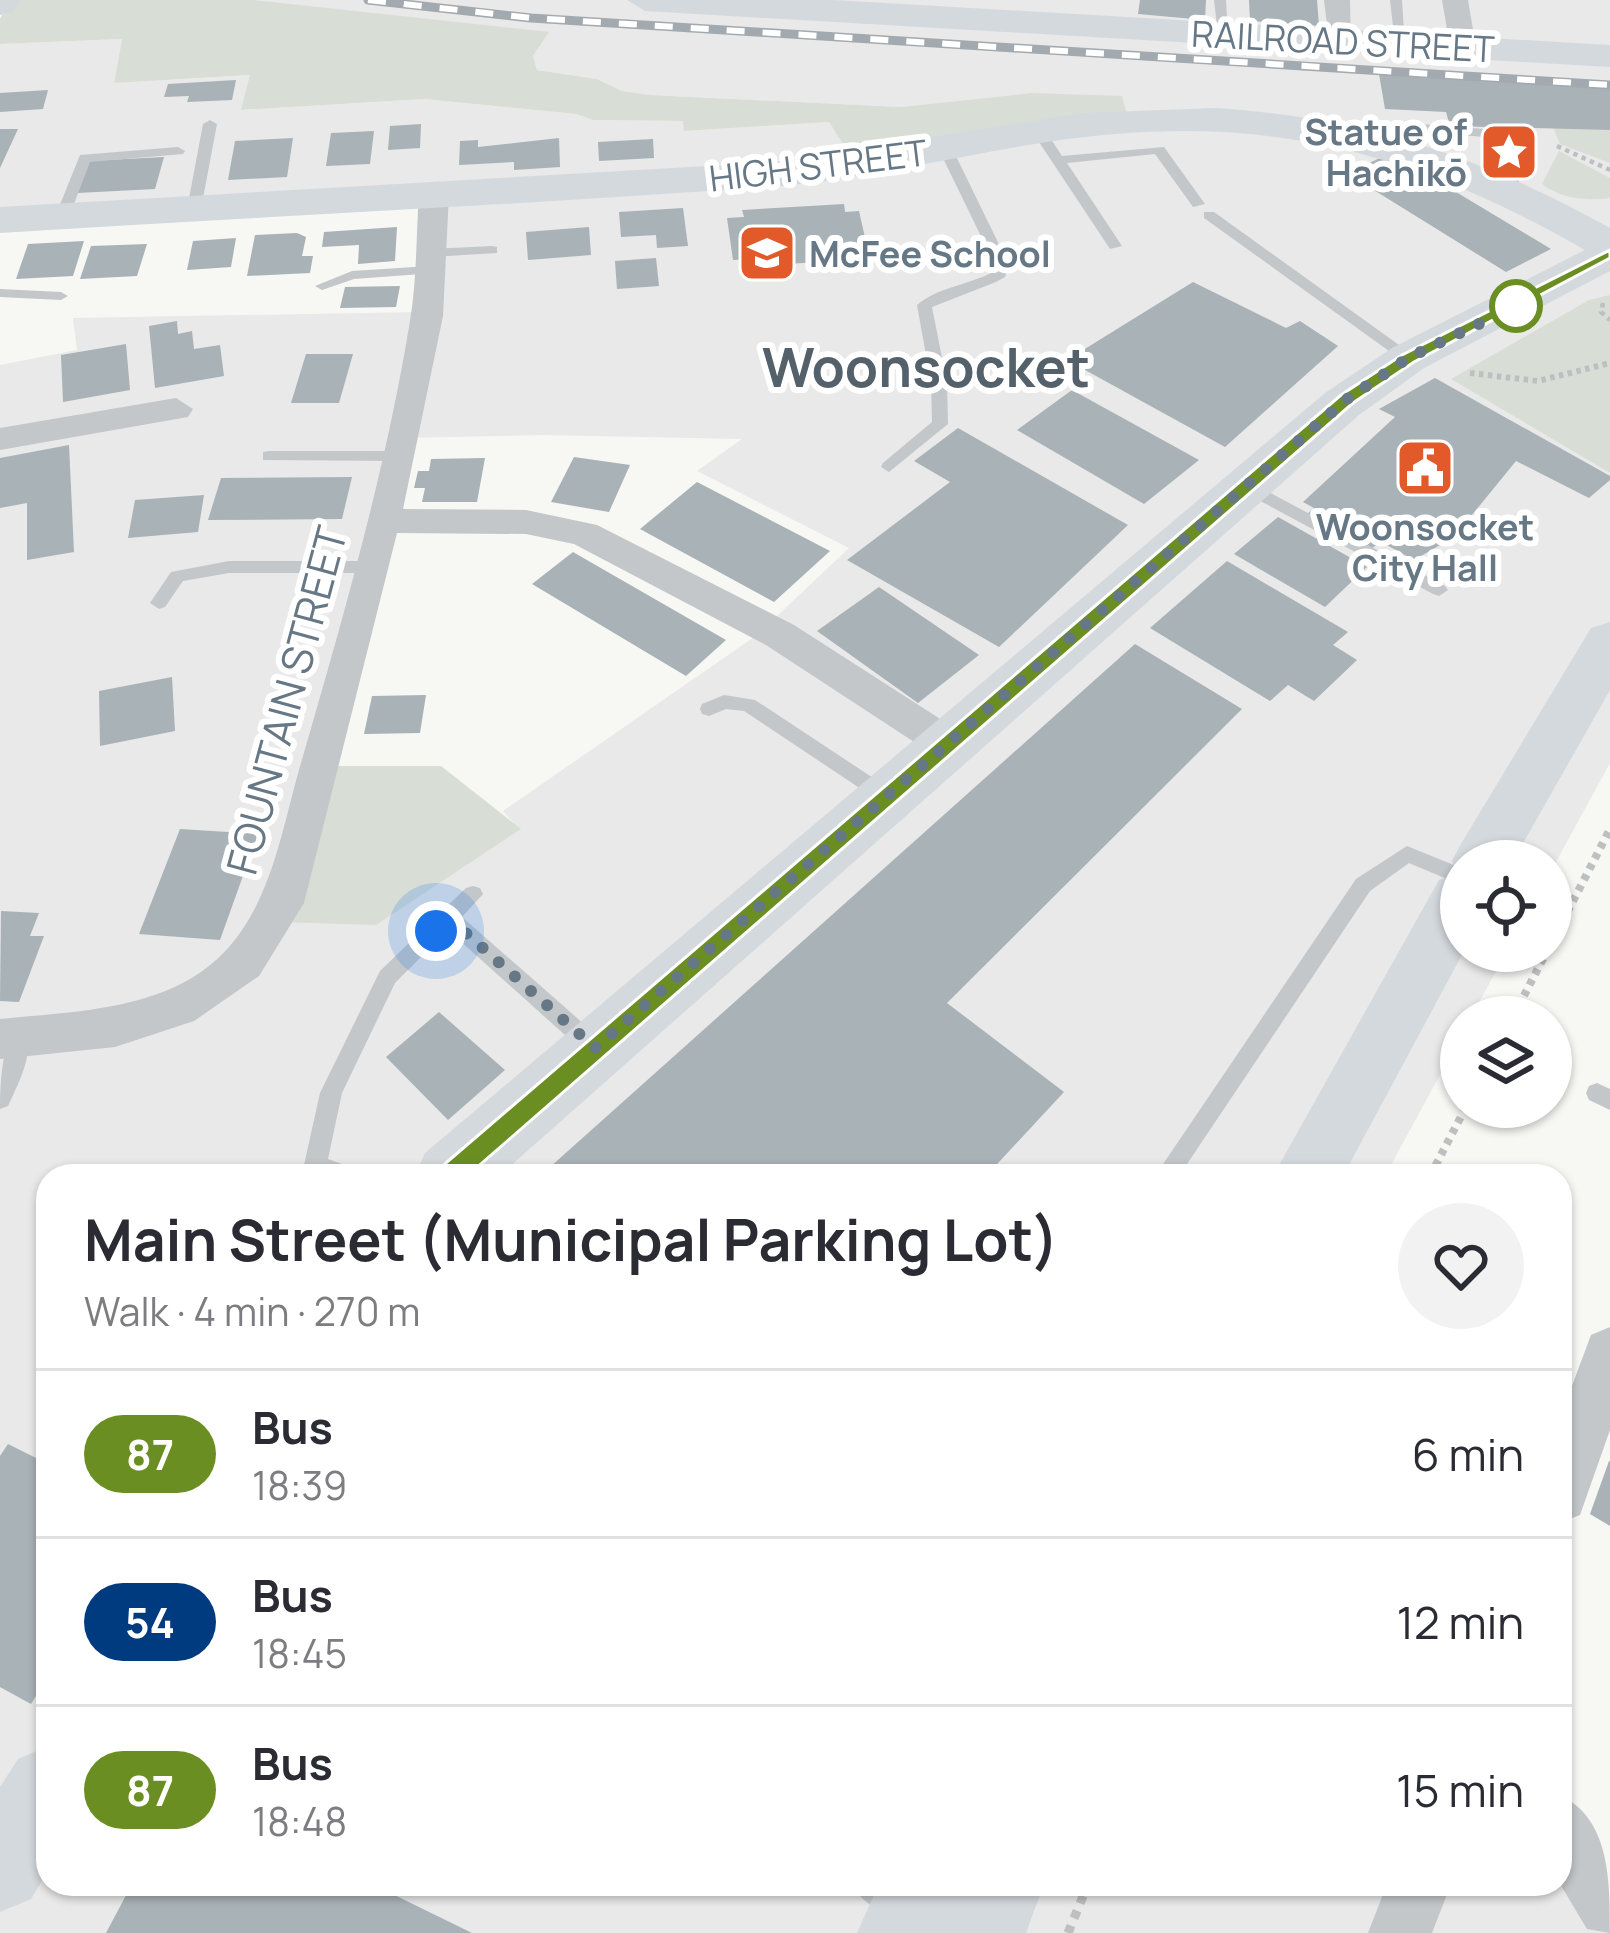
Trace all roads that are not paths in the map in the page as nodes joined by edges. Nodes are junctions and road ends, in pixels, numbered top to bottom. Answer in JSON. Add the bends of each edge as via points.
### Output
{"nodes":[{"id":1,"x":645,"y":0,"type":"edge"},
{"id":2,"x":1337,"y":0,"type":"edge"},
{"id":3,"x":1396,"y":0,"type":"edge"},
{"id":4,"x":1455,"y":0,"type":"edge"},
{"id":5,"x":1000,"y":11,"type":"edge"},
{"id":6,"x":1222,"y":17,"type":"edge"},
{"id":7,"x":1342,"y":41,"type":"junction"},
{"id":8,"x":1400,"y":44,"type":"junction"},
{"id":9,"x":1463,"y":47,"type":"junction"},
{"id":10,"x":1610,"y":56,"type":"edge"},
{"id":11,"x":210,"y":124,"type":"dead end"},
{"id":12,"x":1408,"y":127,"type":"dead end"},
{"id":13,"x":1049,"y":146,"type":"junction"},
{"id":14,"x":946,"y":150,"type":"junction"},
{"id":15,"x":1463,"y":150,"type":"junction"},
{"id":16,"x":178,"y":151,"type":"dead end"},
{"id":17,"x":434,"y":194,"type":"junction"},
{"id":18,"x":194,"y":209,"type":"junction"},
{"id":19,"x":62,"y":217,"type":"junction"},
{"id":20,"x":0,"y":220,"type":"edge"},
{"id":21,"x":1114,"y":246,"type":"dead end"},
{"id":22,"x":492,"y":250,"type":"dead end"},
{"id":23,"x":1610,"y":250,"type":"edge"},
{"id":24,"x":431,"y":261,"type":"junction"},
{"id":25,"x":322,"y":286,"type":"dead end"},
{"id":26,"x":0,"y":293,"type":"edge"},
{"id":27,"x":61,"y":296,"type":"dead end"},
{"id":28,"x":1413,"y":356,"type":"junction"},
{"id":29,"x":176,"y":409,"type":"dead end"},
{"id":30,"x":0,"y":439,"type":"edge"},
{"id":31,"x":269,"y":456,"type":"dead end"},
{"id":32,"x":398,"y":456,"type":"junction"},
{"id":33,"x":889,"y":467,"type":"dead end"},
{"id":34,"x":1246,"y":487,"type":"junction"},
{"id":35,"x":383,"y":521,"type":"junction"},
{"id":36,"x":372,"y":567,"type":"junction"},
{"id":37,"x":1439,"y":590,"type":"dead end"},
{"id":38,"x":159,"y":603,"type":"dead end"},
{"id":39,"x":1610,"y":642,"type":"edge"},
{"id":40,"x":709,"y":709,"type":"dead end"},
{"id":41,"x":948,"y":744,"type":"junction"},
{"id":42,"x":886,"y":796,"type":"junction"},
{"id":43,"x":1494,"y":840,"type":"edge"},
{"id":44,"x":1440,"y":868,"type":"edge"},
{"id":45,"x":472,"y":894,"type":"dead end"},
{"id":46,"x":448,"y":917,"type":"junction"},
{"id":47,"x":1440,"y":936,"type":"edge"},
{"id":48,"x":10,"y":1038,"type":"edge"},
{"id":49,"x":595,"y":1048,"type":"junction"},
{"id":50,"x":0,"y":1099,"type":"edge"},
{"id":51,"x":315,"y":1164,"type":"edge"},
{"id":52,"x":463,"y":1164,"type":"edge"},
{"id":53,"x":1174,"y":1164,"type":"edge"},
{"id":54,"x":1314,"y":1164,"type":"edge"},
{"id":55,"x":1610,"y":1353,"type":"edge"},
{"id":56,"x":1572,"y":1461,"type":"edge"},
{"id":57,"x":36,"y":1809,"type":"edge"},
{"id":58,"x":1572,"y":1845,"type":"edge"},
{"id":59,"x":0,"y":1868,"type":"edge"},
{"id":60,"x":960,"y":1896,"type":"edge"},
{"id":61,"x":1414,"y":1896,"type":"edge"},
{"id":62,"x":1610,"y":1906,"type":"edge"},
{"id":63,"x":917,"y":1909,"type":"edge"},
{"id":64,"x":1400,"y":1933,"type":"edge"}],
"edges":[{"from":1,"to":5,"type":"main road","name":"RAILROAD STREET"},
{"from":2,"to":7,"type":"street"},
{"from":3,"to":8,"type":"lane"},
{"from":4,"to":9,"type":"street"},
{"from":5,"to":6,"type":"main road","name":"RAILROAD STREET"},
{"from":6,"to":7,"type":"main road","name":"RAILROAD STREET"},
{"from":7,"to":8,"type":"main road","name":"RAILROAD STREET"},
{"from":8,"to":9,"type":"main road","name":"RAILROAD STREET"},
{"from":9,"to":10,"type":"main road","name":"RAILROAD STREET"},
{"from":11,"to":18,"type":"lane"},
{"from":12,"to":15,"type":"lane"},
{"from":13,"to":14,"type":"main road","name":"HIGH STREET"},
{"from":13,"to":15,"type":"main road","name":"HIGH STREET","via":[[1120,121],[1279,126],[1418,154]]},
{"from":13,"to":21,"type":"lane"},
{"from":13,"to":28,"type":"lane","via":[[1159,149],[1204,210]]},
{"from":14,"to":17,"type":"main road","name":"HIGH STREET","via":[[776,174]]},
{"from":14,"to":33,"type":"lane","via":[[1002,266],[978,289],[924,305],[940,424]]},
{"from":15,"to":23,"type":"main road","name":"HIGH STREET","via":[[1507,192]]},
{"from":16,"to":19,"type":"lane","via":[[85,158]]},
{"from":17,"to":18,"type":"main road","name":"HIGH STREET"},
{"from":17,"to":24,"type":"street","name":"FOUNTAIN STREET"},
{"from":18,"to":19,"type":"main road","name":"HIGH STREET"},
{"from":19,"to":20,"type":"main road","name":"HIGH STREET"},
{"from":22,"to":24,"type":"lane"},
{"from":23,"to":28,"type":"main road"},
{"from":24,"to":25,"type":"lane"},
{"from":24,"to":32,"type":"street","name":"FOUNTAIN STREET"},
{"from":26,"to":27,"type":"lane"},
{"from":28,"to":34,"type":"main road","via":[[1347,399]]},
{"from":29,"to":30,"type":"street"},
{"from":31,"to":32,"type":"lane"},
{"from":32,"to":35,"type":"street","name":"FOUNTAIN STREET"},
{"from":34,"to":37,"type":"lane"},
{"from":34,"to":41,"type":"main road"},
{"from":35,"to":36,"type":"street","name":"FOUNTAIN STREET"},
{"from":35,"to":41,"type":"street","via":[[533,522],[584,534],[770,630]]},
{"from":36,"to":38,"type":"lane","via":[[230,567],[177,576]]},
{"from":36,"to":48,"type":"street","name":"FOUNTAIN STREET","via":[[291,880],[260,943],[233,973],[178,1007],[115,1027]]},
{"from":39,"to":43,"type":"main road"},
{"from":40,"to":42,"type":"lane","via":[[752,707]]},
{"from":41,"to":42,"type":"main road"},
{"from":42,"to":49,"type":"main road"},
{"from":44,"to":53,"type":"lane","via":[[1408,854],[1363,885]]},
{"from":45,"to":46,"type":"lane"},
{"from":46,"to":49,"type":"lane"},
{"from":46,"to":51,"type":"lane","via":[[392,970],[334,1084]]},
{"from":47,"to":54,"type":"main road"},
{"from":48,"to":50,"type":"lane","via":[[14,1072]]},
{"from":49,"to":52,"type":"main road"},
{"from":55,"to":56,"type":"street"},
{"from":57,"to":59,"type":"main road"},
{"from":58,"to":62,"type":"street"},
{"from":60,"to":63,"type":"main road"},
{"from":61,"to":64,"type":"street"}]}
